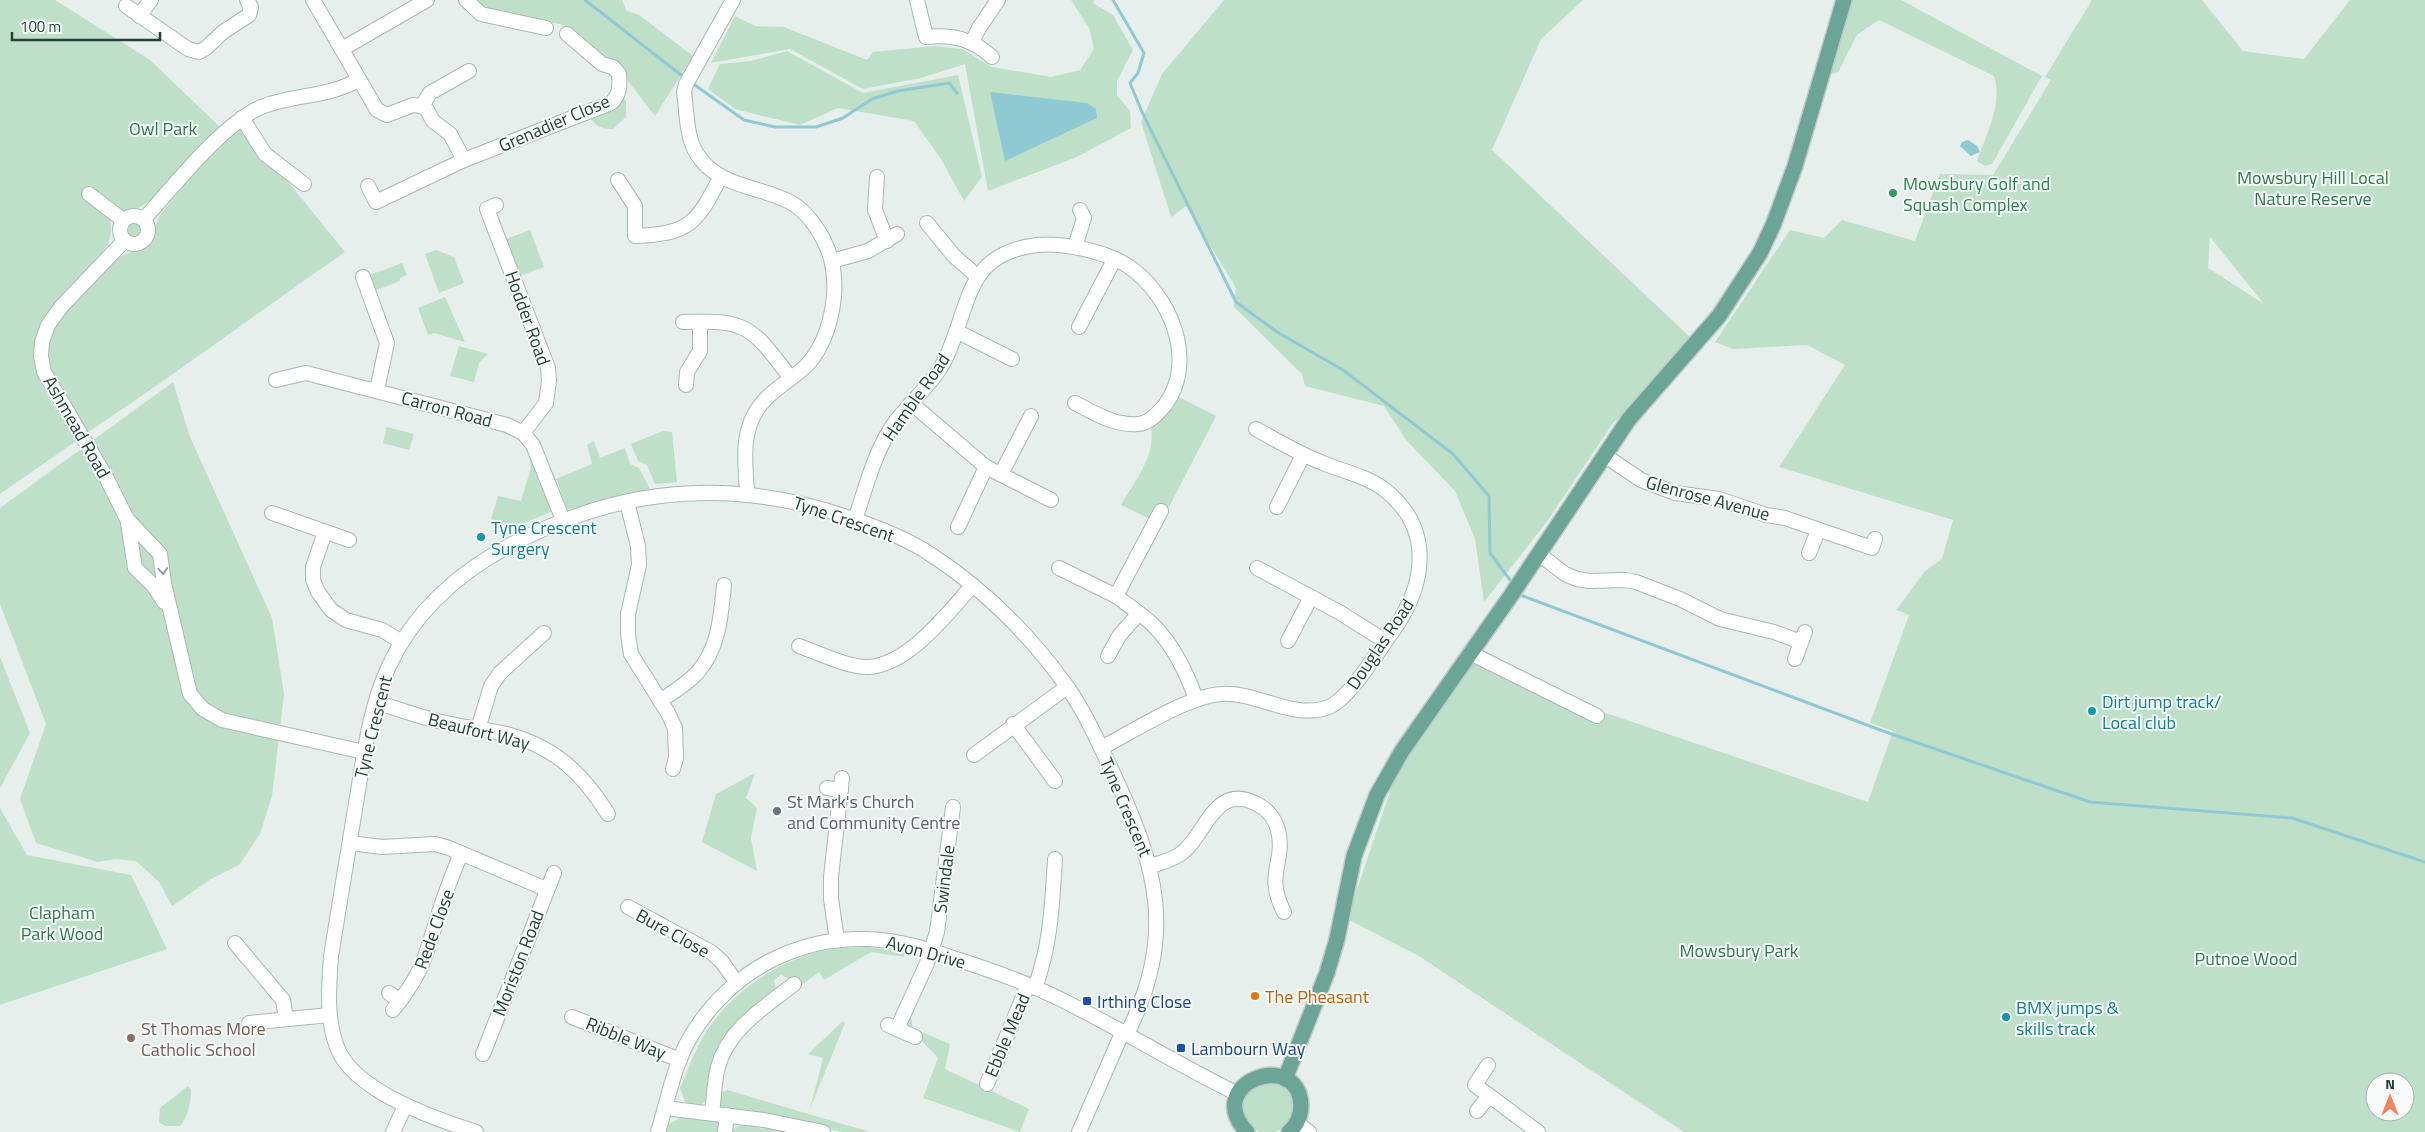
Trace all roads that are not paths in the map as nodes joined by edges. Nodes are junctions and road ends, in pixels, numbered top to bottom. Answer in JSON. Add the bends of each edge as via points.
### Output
{"nodes":[{"id":1,"x":151,"y":0,"type":"edge"},
{"id":2,"x":247,"y":0,"type":"edge"},
{"id":3,"x":313,"y":0,"type":"edge"},
{"id":4,"x":427,"y":0,"type":"edge"},
{"id":5,"x":466,"y":0,"type":"edge"},
{"id":6,"x":733,"y":0,"type":"edge"},
{"id":7,"x":917,"y":0,"type":"edge"},
{"id":8,"x":998,"y":0,"type":"edge"},
{"id":9,"x":1844,"y":0,"type":"edge"},
{"id":10,"x":126,"y":6,"type":"dead end"},
{"id":11,"x":139,"y":16,"type":"junction"},
{"id":12,"x":546,"y":28,"type":"dead end"},
{"id":13,"x":567,"y":34,"type":"dead end"},
{"id":14,"x":972,"y":42,"type":"junction"},
{"id":15,"x":342,"y":49,"type":"junction"},
{"id":16,"x":992,"y":57,"type":"dead end"},
{"id":17,"x":469,"y":71,"type":"dead end"},
{"id":18,"x":358,"y":80,"type":"junction"},
{"id":19,"x":422,"y":106,"type":"junction"},
{"id":20,"x":242,"y":118,"type":"junction"},
{"id":21,"x":464,"y":160,"type":"junction"},
{"id":22,"x":722,"y":176,"type":"junction"},
{"id":23,"x":877,"y":177,"type":"dead end"},
{"id":24,"x":618,"y":180,"type":"dead end"},
{"id":25,"x":304,"y":184,"type":"dead end"},
{"id":26,"x":368,"y":186,"type":"dead end"},
{"id":27,"x":89,"y":194,"type":"dead end"},
{"id":28,"x":496,"y":205,"type":"dead end"},
{"id":29,"x":1086,"y":217,"type":"dead end"},
{"id":30,"x":144,"y":219,"type":"junction"},
{"id":31,"x":123,"y":220,"type":"junction"},
{"id":32,"x":927,"y":223,"type":"dead end"},
{"id":33,"x":124,"y":241,"type":"junction"},
{"id":34,"x":1075,"y":247,"type":"junction"},
{"id":35,"x":1114,"y":260,"type":"junction"},
{"id":36,"x":832,"y":261,"type":"junction"},
{"id":37,"x":363,"y":277,"type":"dead end"},
{"id":38,"x":978,"y":277,"type":"junction"},
{"id":39,"x":683,"y":322,"type":"dead end"},
{"id":40,"x":700,"y":322,"type":"junction"},
{"id":41,"x":1078,"y":327,"type":"dead end"},
{"id":42,"x":958,"y":332,"type":"junction"},
{"id":43,"x":1012,"y":359,"type":"dead end"},
{"id":44,"x":790,"y":377,"type":"junction"},
{"id":45,"x":276,"y":380,"type":"dead end"},
{"id":46,"x":686,"y":385,"type":"dead end"},
{"id":47,"x":377,"y":390,"type":"junction"},
{"id":48,"x":911,"y":402,"type":"junction"},
{"id":49,"x":1074,"y":403,"type":"dead end"},
{"id":50,"x":1031,"y":416,"type":"dead end"},
{"id":51,"x":1256,"y":429,"type":"dead end"},
{"id":52,"x":524,"y":433,"type":"junction"},
{"id":53,"x":1303,"y":455,"type":"junction"},
{"id":54,"x":1604,"y":455,"type":"junction"},
{"id":55,"x":986,"y":467,"type":"junction"},
{"id":56,"x":1001,"y":474,"type":"junction"},
{"id":57,"x":747,"y":493,"type":"junction"},
{"id":58,"x":1051,"y":500,"type":"dead end"},
{"id":59,"x":627,"y":502,"type":"junction"},
{"id":60,"x":1277,"y":507,"type":"dead end"},
{"id":61,"x":1161,"y":511,"type":"dead end"},
{"id":62,"x":280,"y":513,"type":"dead end"},
{"id":63,"x":127,"y":519,"type":"junction"},
{"id":64,"x":563,"y":520,"type":"junction"},
{"id":65,"x":855,"y":520,"type":"junction"},
{"id":66,"x":958,"y":527,"type":"dead end"},
{"id":67,"x":1818,"y":531,"type":"junction"},
{"id":68,"x":325,"y":532,"type":"junction"},
{"id":69,"x":1875,"y":539,"type":"dead end"},
{"id":70,"x":349,"y":540,"type":"dead end"},
{"id":71,"x":1809,"y":553,"type":"dead end"},
{"id":72,"x":1539,"y":554,"type":"junction"},
{"id":73,"x":1060,"y":568,"type":"dead end"},
{"id":74,"x":1257,"y":568,"type":"dead end"},
{"id":75,"x":724,"y":585,"type":"dead end"},
{"id":76,"x":972,"y":586,"type":"junction"},
{"id":77,"x":1116,"y":596,"type":"junction"},
{"id":78,"x":1311,"y":597,"type":"junction"},
{"id":79,"x":170,"y":610,"type":"junction"},
{"id":80,"x":1139,"y":614,"type":"junction"},
{"id":81,"x":544,"y":633,"type":"dead end"},
{"id":82,"x":1288,"y":641,"type":"dead end"},
{"id":83,"x":1385,"y":641,"type":"junction"},
{"id":84,"x":402,"y":642,"type":"junction"},
{"id":85,"x":800,"y":646,"type":"dead end"},
{"id":86,"x":1470,"y":653,"type":"junction"},
{"id":87,"x":1108,"y":656,"type":"dead end"},
{"id":88,"x":1796,"y":660,"type":"dead end"},
{"id":89,"x":1067,"y":687,"type":"junction"},
{"id":90,"x":1196,"y":699,"type":"junction"},
{"id":91,"x":660,"y":701,"type":"junction"},
{"id":92,"x":376,"y":702,"type":"junction"},
{"id":93,"x":1597,"y":716,"type":"dead end"},
{"id":94,"x":1013,"y":724,"type":"junction"},
{"id":95,"x":478,"y":729,"type":"junction"},
{"id":96,"x":1101,"y":748,"type":"junction"},
{"id":97,"x":364,"y":752,"type":"junction"},
{"id":98,"x":974,"y":755,"type":"dead end"},
{"id":99,"x":673,"y":770,"type":"dead end"},
{"id":100,"x":1055,"y":781,"type":"dead end"},
{"id":101,"x":836,"y":786,"type":"dead end"},
{"id":102,"x":954,"y":807,"type":"dead end"},
{"id":103,"x":608,"y":814,"type":"dead end"},
{"id":104,"x":350,"y":843,"type":"junction"},
{"id":105,"x":461,"y":853,"type":"junction"},
{"id":106,"x":1054,"y":859,"type":"dead end"},
{"id":107,"x":1151,"y":866,"type":"junction"},
{"id":108,"x":554,"y":873,"type":"dead end"},
{"id":109,"x":546,"y":889,"type":"junction"},
{"id":110,"x":628,"y":907,"type":"dead end"},
{"id":111,"x":1284,"y":912,"type":"dead end"},
{"id":112,"x":837,"y":940,"type":"junction"},
{"id":113,"x":235,"y":943,"type":"dead end"},
{"id":114,"x":932,"y":951,"type":"junction"},
{"id":115,"x":737,"y":983,"type":"junction"},
{"id":116,"x":794,"y":984,"type":"dead end"},
{"id":117,"x":1031,"y":987,"type":"junction"},
{"id":118,"x":394,"y":1001,"type":"dead end"},
{"id":119,"x":329,"y":1015,"type":"junction"},
{"id":120,"x":572,"y":1017,"type":"dead end"},
{"id":121,"x":286,"y":1020,"type":"junction"},
{"id":122,"x":249,"y":1023,"type":"dead end"},
{"id":123,"x":1125,"y":1033,"type":"junction"},
{"id":124,"x":915,"y":1037,"type":"dead end"},
{"id":125,"x":483,"y":1054,"type":"dead end"},
{"id":126,"x":680,"y":1060,"type":"junction"},
{"id":127,"x":1488,"y":1065,"type":"dead end"},
{"id":128,"x":1285,"y":1079,"type":"junction"},
{"id":129,"x":987,"y":1084,"type":"dead end"},
{"id":130,"x":1238,"y":1094,"type":"junction"},
{"id":131,"x":1489,"y":1096,"type":"junction"},
{"id":132,"x":405,"y":1106,"type":"junction"},
{"id":133,"x":665,"y":1108,"type":"junction"},
{"id":134,"x":1477,"y":1111,"type":"dead end"},
{"id":135,"x":712,"y":1113,"type":"junction"},
{"id":136,"x":727,"y":1115,"type":"junction"},
{"id":137,"x":1298,"y":1129,"type":"edge"},
{"id":138,"x":393,"y":1132,"type":"edge"},
{"id":139,"x":476,"y":1132,"type":"edge"},
{"id":140,"x":658,"y":1132,"type":"edge"},
{"id":141,"x":725,"y":1132,"type":"edge"},
{"id":142,"x":822,"y":1132,"type":"edge"},
{"id":143,"x":1079,"y":1132,"type":"edge"},
{"id":144,"x":1247,"y":1132,"type":"edge"},
{"id":145,"x":1538,"y":1132,"type":"edge"}],
"edges":[{"from":1,"to":11,"type":"street"},
{"from":2,"to":11,"type":"street","via":[[251,7],[249,15],[199,52],[188,49]]},
{"from":3,"to":15,"type":"street"},
{"from":4,"to":15,"type":"street"},
{"from":5,"to":12,"type":"street","via":[[481,14]]},
{"from":6,"to":22,"type":"street","via":[[684,92],[691,143],[698,156]]},
{"from":7,"to":14,"type":"street","via":[[926,37],[958,37]]},
{"from":8,"to":14,"type":"street"},
{"from":9,"to":54,"type":"main road","via":[[1790,180],[1760,253],[1719,316],[1629,419]]},
{"from":10,"to":11,"type":"street"},
{"from":13,"to":21,"type":"street","name":"Grenadier Close","via":[[619,74],[617,97],[611,103]]},
{"from":14,"to":16,"type":"street"},
{"from":15,"to":18,"type":"street"},
{"from":17,"to":19,"type":"street","via":[[430,93]]},
{"from":18,"to":19,"type":"street","via":[[377,110],[387,115],[413,105]]},
{"from":18,"to":20,"type":"street","via":[[328,93],[278,101]]},
{"from":19,"to":21,"type":"street","via":[[433,122],[450,134]]},
{"from":20,"to":25,"type":"street","via":[[265,154]]},
{"from":20,"to":30,"type":"street"},
{"from":21,"to":26,"type":"street","name":"Grenadier Close","via":[[376,202]]},
{"from":22,"to":24,"type":"street","via":[[690,224],[676,232],[635,236],[635,206]]},
{"from":22,"to":36,"type":"street","via":[[791,203],[818,231]]},
{"from":23,"to":36,"type":"street","via":[[875,210],[892,238],[868,251]]},
{"from":27,"to":31,"type":"street"},
{"from":28,"to":52,"type":"street","name":"Hodder Road","via":[[487,209],[548,368],[546,402]]},
{"from":29,"to":34,"type":"street"},
{"from":30,"to":31,"type":"street","via":[[134,215]]},
{"from":30,"to":33,"type":"street","via":[[148,228],[145,239],[135,244]]},
{"from":31,"to":33,"type":"street","via":[[120,232]]},
{"from":32,"to":38,"type":"street","via":[[954,256]]},
{"from":33,"to":63,"type":"street","name":"Ashmead Road","via":[[57,313],[45,334],[41,356],[44,372],[54,392],[106,477]]},
{"from":34,"to":35,"type":"street","name":"Hamble Road"},
{"from":34,"to":38,"type":"street","name":"Hamble Road","via":[[1039,244],[1021,248],[989,264]]},
{"from":35,"to":41,"type":"street"},
{"from":35,"to":49,"type":"street","name":"Hamble Road","via":[[1142,278],[1175,329],[1180,360],[1175,390],[1152,419],[1138,424],[1110,420]]},
{"from":36,"to":44,"type":"street","via":[[831,318],[826,336],[805,367]]},
{"from":37,"to":47,"type":"street","via":[[387,343]]},
{"from":38,"to":42,"type":"street","name":"Hamble Road"},
{"from":39,"to":40,"type":"street"},
{"from":40,"to":44,"type":"street","via":[[738,326],[749,331]]},
{"from":40,"to":46,"type":"street","via":[[700,351],[687,372]]},
{"from":42,"to":43,"type":"street"},
{"from":42,"to":48,"type":"street","name":"Hamble Road","via":[[938,372]]},
{"from":44,"to":57,"type":"street","via":[[764,401],[748,430]]},
{"from":45,"to":47,"type":"street","name":"Carron Road","via":[[306,373]]},
{"from":47,"to":52,"type":"street","name":"Carron Road","via":[[507,425]]},
{"from":48,"to":55,"type":"street"},
{"from":48,"to":65,"type":"street","name":"Hamble Road","via":[[894,423],[882,446]]},
{"from":50,"to":56,"type":"street"},
{"from":51,"to":53,"type":"street","name":"Douglas Road"},
{"from":52,"to":64,"type":"street"},
{"from":53,"to":60,"type":"street"},
{"from":53,"to":83,"type":"street","name":"Douglas Road","via":[[1366,478],[1385,490],[1409,518],[1415,532],[1420,566],[1417,584],[1404,615]]},
{"from":54,"to":67,"type":"street","name":"Glenrose Avenue","via":[[1641,480],[1667,490],[1720,499]]},
{"from":54,"to":72,"type":"main road"},
{"from":55,"to":56,"type":"street"},
{"from":55,"to":66,"type":"street"},
{"from":56,"to":58,"type":"street"},
{"from":57,"to":59,"type":"street","name":"Tyne Crescent","via":[[707,491]]},
{"from":57,"to":65,"type":"street","name":"Tyne Crescent","via":[[792,500]]},
{"from":59,"to":64,"type":"street","name":"Tyne Crescent"},
{"from":59,"to":91,"type":"street","via":[[638,546],[639,565],[628,614],[631,654]]},
{"from":61,"to":77,"type":"street"},
{"from":62,"to":68,"type":"street"},
{"from":63,"to":79,"type":"street","name":"Ashmead Road","via":[[135,568],[153,585]]},
{"from":63,"to":79,"type":"street","name":"Ashmead Road","one_way":true,"via":[[160,554]]},
{"from":64,"to":84,"type":"street","name":"Tyne Crescent","via":[[490,555],[454,580]]},
{"from":65,"to":76,"type":"street","name":"Tyne Crescent","via":[[929,553]]},
{"from":67,"to":69,"type":"street","name":"Glenrose Avenue","via":[[1872,548]]},
{"from":67,"to":71,"type":"street"},
{"from":68,"to":70,"type":"street"},
{"from":68,"to":84,"type":"street","via":[[313,567],[318,592],[331,610],[346,620],[382,630]]},
{"from":72,"to":86,"type":"main road"},
{"from":72,"to":88,"type":"street","via":[[1577,579],[1636,582],[1720,619],[1803,637]]},
{"from":73,"to":77,"type":"street"},
{"from":74,"to":78,"type":"street"},
{"from":75,"to":91,"type":"street","via":[[720,623],[712,650],[698,672]]},
{"from":76,"to":85,"type":"street","via":[[909,651],[889,661],[869,667],[855,665]]},
{"from":76,"to":89,"type":"street","name":"Tyne Crescent","via":[[1001,610]]},
{"from":77,"to":80,"type":"street"},
{"from":78,"to":82,"type":"street"},
{"from":78,"to":83,"type":"street"},
{"from":79,"to":97,"type":"street","name":"Ashmead Road","via":[[186,685],[203,709],[222,720]]},
{"from":80,"to":87,"type":"street","via":[[1119,636]]},
{"from":80,"to":90,"type":"street","via":[[1170,645],[1188,676]]},
{"from":81,"to":95,"type":"street","via":[[500,673],[491,686]]},
{"from":83,"to":90,"type":"street","name":"Douglas Road","via":[[1346,696],[1331,706],[1312,711],[1297,710],[1232,693]]},
{"from":84,"to":92,"type":"street","name":"Tyne Crescent","via":[[388,667]]},
{"from":86,"to":93,"type":"street"},
{"from":86,"to":128,"type":"main road","via":[[1402,751],[1377,795],[1354,856],[1327,973]]},
{"from":89,"to":94,"type":"street"},
{"from":89,"to":96,"type":"street","name":"Tyne Crescent"},
{"from":90,"to":96,"type":"street","name":"Douglas Road"},
{"from":91,"to":99,"type":"street","via":[[675,728],[671,744]]},
{"from":92,"to":95,"type":"street","name":"Beaufort Way"},
{"from":92,"to":97,"type":"street","name":"Tyne Crescent"},
{"from":94,"to":98,"type":"street"},
{"from":94,"to":100,"type":"street","via":[[1040,770]]},
{"from":95,"to":103,"type":"street","name":"Beaufort Way","via":[[509,735],[550,752],[577,771],[591,798]]},
{"from":96,"to":107,"type":"street","name":"Tyne Crescent","via":[[1126,800]]},
{"from":97,"to":104,"type":"street","name":"Tyne Crescent"},
{"from":101,"to":112,"type":"street","via":[[831,899]]},
{"from":102,"to":114,"type":"street","name":"Swindale"},
{"from":104,"to":105,"type":"street","name":"Moriston Road","via":[[382,847],[434,844]]},
{"from":104,"to":119,"type":"street","name":"Tyne Crescent","via":[[331,956]]},
{"from":105,"to":109,"type":"street","name":"Moriston Road"},
{"from":105,"to":118,"type":"street","name":"Rede Close","via":[[422,969]]},
{"from":106,"to":117,"type":"street","via":[[1050,934],[1044,961]]},
{"from":107,"to":111,"type":"street","via":[[1180,855],[1219,805],[1250,800],[1264,808],[1278,830],[1274,890]]},
{"from":107,"to":123,"type":"street","name":"Tyne Crescent","via":[[1156,899],[1154,959],[1142,1004]]},
{"from":108,"to":109,"type":"street","name":"Moriston Road"},
{"from":109,"to":125,"type":"street","name":"Moriston Road","via":[[495,1040]]},
{"from":110,"to":115,"type":"street","name":"Bure Close","via":[[711,952]]},
{"from":112,"to":114,"type":"street","name":"Avon Drive","via":[[868,938]]},
{"from":112,"to":115,"type":"street","name":"Avon Drive","via":[[794,950],[762,964]]},
{"from":113,"to":121,"type":"street","via":[[283,1000]]},
{"from":114,"to":117,"type":"street","name":"Avon Drive"},
{"from":114,"to":124,"type":"street","name":"Swindale","via":[[892,1027]]},
{"from":115,"to":126,"type":"street","name":"Avon Drive","via":[[714,1005],[691,1035]]},
{"from":116,"to":135,"type":"street","via":[[736,1032],[725,1047],[717,1068]]},
{"from":117,"to":123,"type":"street","name":"Avon Drive"},
{"from":117,"to":129,"type":"street","name":"Ebble Mead"},
{"from":119,"to":121,"type":"street"},
{"from":119,"to":132,"type":"street","name":"Tyne Crescent","via":[[341,1057],[373,1087]]},
{"from":120,"to":126,"type":"street","name":"Ribble Way"},
{"from":121,"to":122,"type":"street"},
{"from":123,"to":130,"type":"street","name":"Avon Drive"},
{"from":123,"to":143,"type":"street"},
{"from":126,"to":133,"type":"street","name":"Avon Drive"},
{"from":127,"to":131,"type":"street","via":[[1475,1085]]},
{"from":128,"to":130,"type":"main road","via":[[1272,1074],[1261,1075],[1252,1079]]},
{"from":128,"to":137,"type":"main road","via":[[1301,1102]]},
{"from":130,"to":144,"type":"main road","via":[[1236,1114]]},
{"from":131,"to":134,"type":"street"},
{"from":131,"to":145,"type":"street"},
{"from":132,"to":138,"type":"street"},
{"from":132,"to":139,"type":"street","name":"Tyne Crescent"},
{"from":133,"to":135,"type":"street"},
{"from":133,"to":140,"type":"street","name":"Avon Drive"},
{"from":135,"to":136,"type":"street"},
{"from":136,"to":141,"type":"street"},
{"from":136,"to":142,"type":"street"}]}
